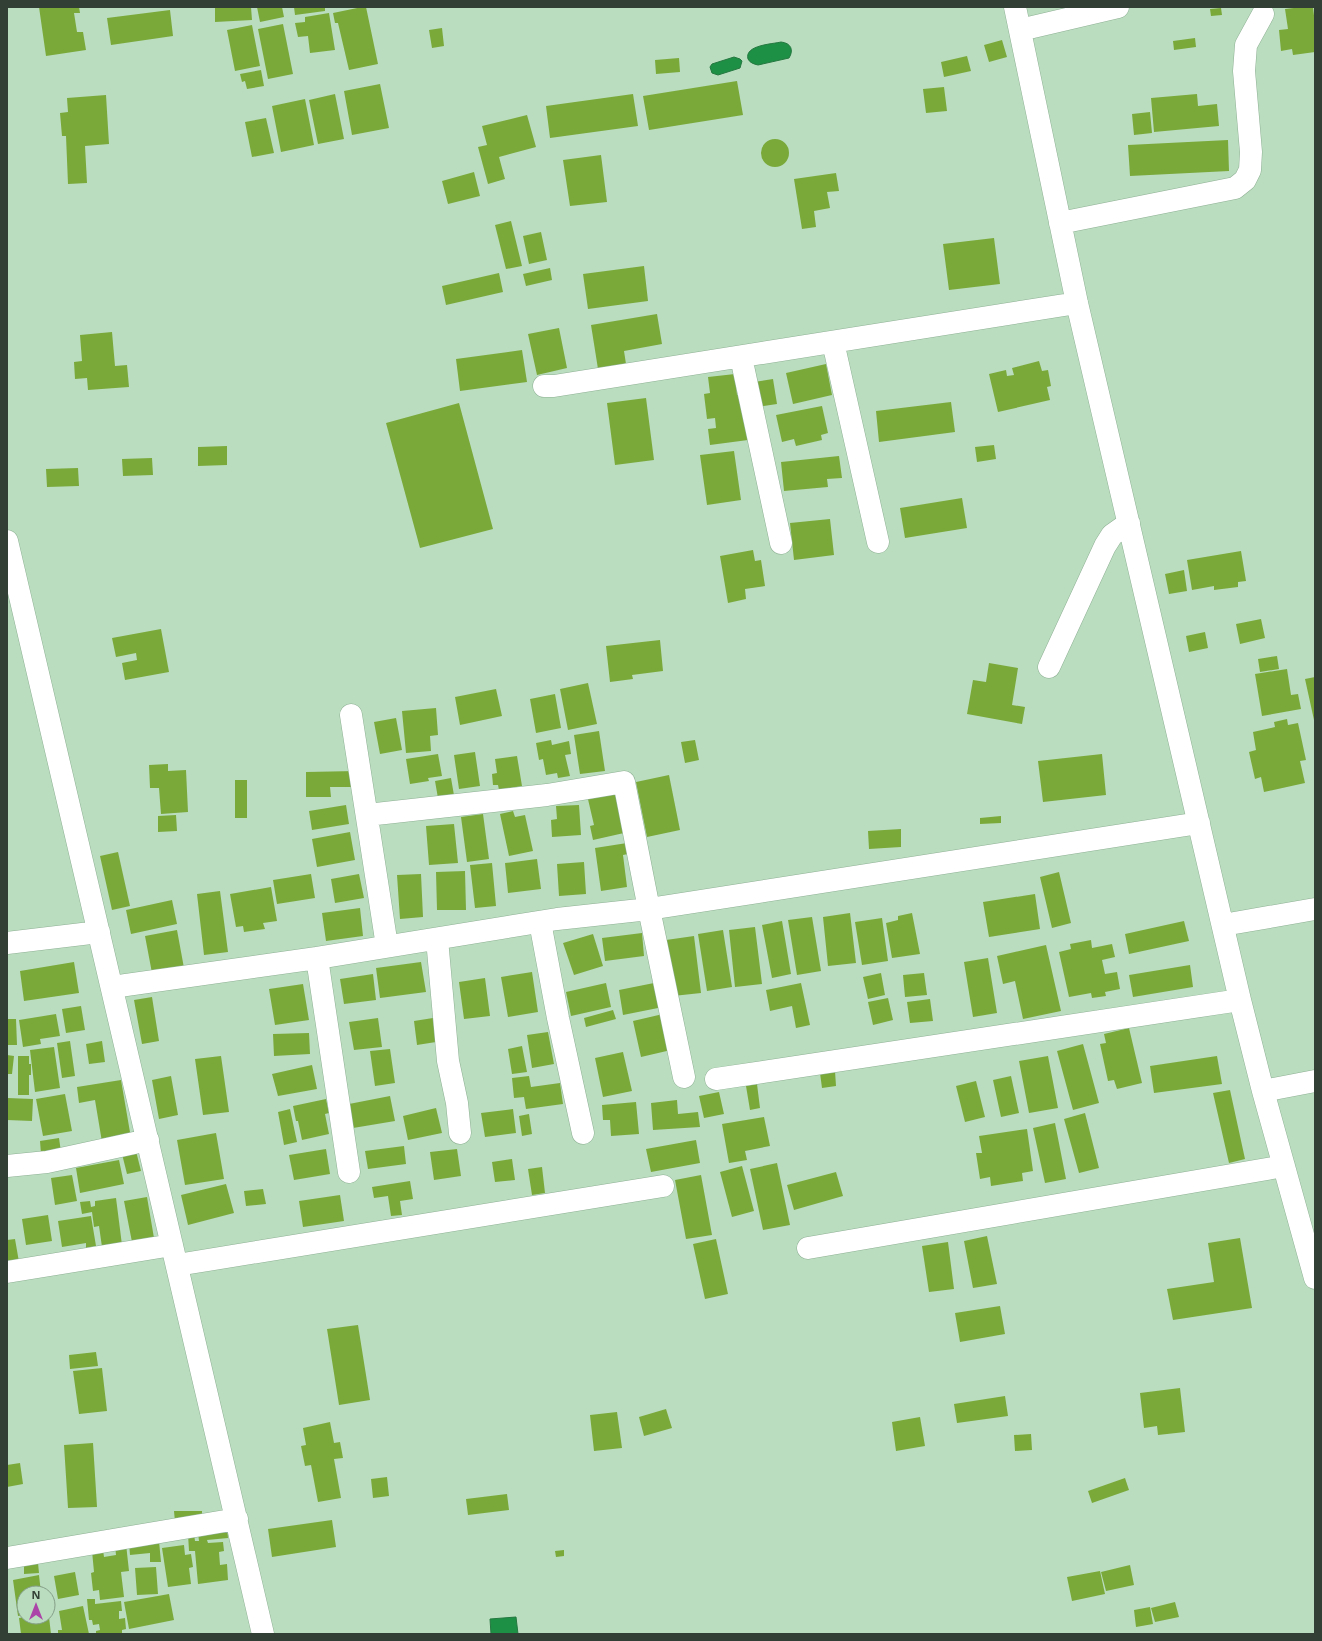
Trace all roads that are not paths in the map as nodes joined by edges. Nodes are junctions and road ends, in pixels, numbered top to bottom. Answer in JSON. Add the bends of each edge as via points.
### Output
{"nodes":[{"id":1,"x":1015,"y":7,"type":"edge"},
{"id":2,"x":1118,"y":7,"type":"edge"},
{"id":3,"x":1263,"y":14,"type":"dead end"},
{"id":4,"x":1020,"y":30,"type":"junction"},
{"id":5,"x":1060,"y":223,"type":"junction"},
{"id":6,"x":1077,"y":302,"type":"junction"},
{"id":7,"x":833,"y":342,"type":"junction"},
{"id":8,"x":741,"y":357,"type":"junction"},
{"id":9,"x":544,"y":386,"type":"dead end"},
{"id":10,"x":1129,"y":523,"type":"junction"},
{"id":11,"x":7,"y":541,"type":"edge"},
{"id":12,"x":878,"y":542,"type":"dead end"},
{"id":13,"x":781,"y":543,"type":"dead end"},
{"id":14,"x":1049,"y":667,"type":"dead end"},
{"id":15,"x":351,"y":715,"type":"dead end"},
{"id":16,"x":367,"y":815,"type":"junction"},
{"id":17,"x":1199,"y":823,"type":"junction"},
{"id":18,"x":649,"y":909,"type":"junction"},
{"id":19,"x":1315,"y":909,"type":"edge"},
{"id":20,"x":540,"y":922,"type":"junction"},
{"id":21,"x":1223,"y":926,"type":"junction"},
{"id":22,"x":99,"y":932,"type":"junction"},
{"id":23,"x":438,"y":939,"type":"junction"},
{"id":24,"x":7,"y":943,"type":"edge"},
{"id":25,"x":387,"y":946,"type":"junction"},
{"id":26,"x":317,"y":958,"type":"junction"},
{"id":27,"x":112,"y":987,"type":"junction"},
{"id":28,"x":1240,"y":1000,"type":"junction"},
{"id":29,"x":684,"y":1077,"type":"dead end"},
{"id":30,"x":716,"y":1079,"type":"dead end"},
{"id":31,"x":1315,"y":1081,"type":"edge"},
{"id":32,"x":1263,"y":1091,"type":"junction"},
{"id":33,"x":583,"y":1132,"type":"dead end"},
{"id":34,"x":460,"y":1133,"type":"dead end"},
{"id":35,"x":148,"y":1140,"type":"junction"},
{"id":36,"x":7,"y":1166,"type":"edge"},
{"id":37,"x":1284,"y":1166,"type":"junction"},
{"id":38,"x":349,"y":1172,"type":"dead end"},
{"id":39,"x":663,"y":1186,"type":"dead end"},
{"id":40,"x":808,"y":1248,"type":"dead end"},
{"id":41,"x":174,"y":1255,"type":"junction"},
{"id":42,"x":7,"y":1272,"type":"edge"},
{"id":43,"x":1315,"y":1278,"type":"edge"},
{"id":44,"x":237,"y":1519,"type":"junction"},
{"id":45,"x":7,"y":1558,"type":"edge"},
{"id":46,"x":257,"y":1633,"type":"edge"}],
"edges":[{"from":1,"to":4,"type":"street"},
{"from":2,"to":4,"type":"street"},
{"from":3,"to":5,"type":"street","via":[[1246,45],[1244,71],[1251,152],[1250,170],[1245,180],[1235,188]]},
{"from":4,"to":5,"type":"street"},
{"from":5,"to":6,"type":"street"},
{"from":6,"to":7,"type":"street"},
{"from":6,"to":10,"type":"street"},
{"from":7,"to":8,"type":"street"},
{"from":7,"to":12,"type":"street"},
{"from":8,"to":9,"type":"street"},
{"from":8,"to":13,"type":"street"},
{"from":10,"to":14,"type":"street","via":[[1112,535],[1105,546]]},
{"from":10,"to":17,"type":"street"},
{"from":11,"to":22,"type":"street"},
{"from":15,"to":16,"type":"street"},
{"from":16,"to":18,"type":"street","via":[[547,795],[624,782]]},
{"from":16,"to":25,"type":"street"},
{"from":17,"to":18,"type":"street"},
{"from":17,"to":21,"type":"street"},
{"from":18,"to":20,"type":"street"},
{"from":18,"to":29,"type":"street"},
{"from":19,"to":21,"type":"street"},
{"from":20,"to":23,"type":"street"},
{"from":20,"to":33,"type":"street"},
{"from":21,"to":28,"type":"street"},
{"from":22,"to":24,"type":"street"},
{"from":22,"to":27,"type":"street"},
{"from":23,"to":25,"type":"street"},
{"from":23,"to":34,"type":"street","via":[[448,1061]]},
{"from":25,"to":26,"type":"street"},
{"from":26,"to":27,"type":"street"},
{"from":26,"to":38,"type":"street"},
{"from":27,"to":35,"type":"street"},
{"from":28,"to":30,"type":"street"},
{"from":28,"to":32,"type":"street"},
{"from":31,"to":32,"type":"street"},
{"from":32,"to":37,"type":"street"},
{"from":35,"to":36,"type":"street","via":[[47,1162]]},
{"from":35,"to":41,"type":"street"},
{"from":37,"to":40,"type":"street"},
{"from":37,"to":43,"type":"street"},
{"from":39,"to":41,"type":"street"},
{"from":41,"to":42,"type":"street"},
{"from":41,"to":44,"type":"street"},
{"from":44,"to":45,"type":"street"},
{"from":44,"to":46,"type":"street"}]}
